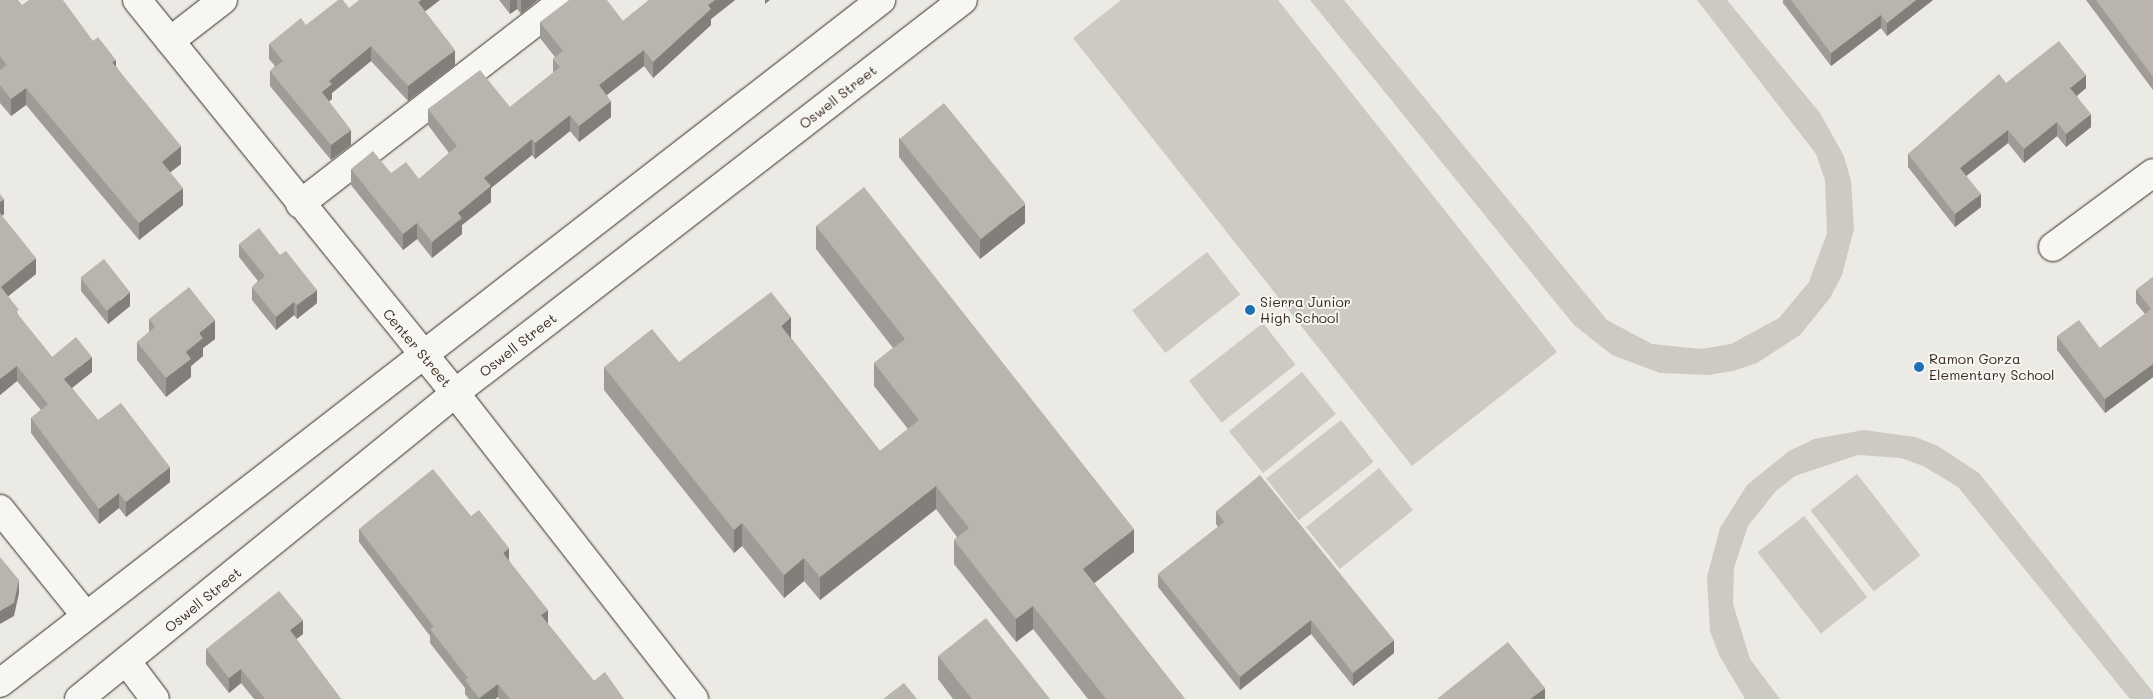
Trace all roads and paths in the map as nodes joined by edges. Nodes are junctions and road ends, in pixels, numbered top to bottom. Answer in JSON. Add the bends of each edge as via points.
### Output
{"nodes":[{"id":1,"x":136,"y":0,"type":"edge"},
{"id":2,"x":223,"y":0,"type":"edge"},
{"id":3,"x":564,"y":0,"type":"edge"},
{"id":4,"x":881,"y":0,"type":"edge"},
{"id":5,"x":963,"y":0,"type":"edge"},
{"id":6,"x":170,"y":42,"type":"junction"},
{"id":7,"x":2153,"y":173,"type":"edge"},
{"id":8,"x":300,"y":204,"type":"junction"},
{"id":9,"x":2053,"y":247,"type":"dead end"},
{"id":10,"x":422,"y":356,"type":"junction"},
{"id":11,"x":455,"y":393,"type":"junction"},
{"id":12,"x":0,"y":509,"type":"edge"},
{"id":13,"x":86,"y":616,"type":"junction"},
{"id":14,"x":127,"y":662,"type":"junction"},
{"id":15,"x":0,"y":683,"type":"edge"},
{"id":16,"x":79,"y":699,"type":"edge"},
{"id":17,"x":155,"y":699,"type":"edge"},
{"id":18,"x":694,"y":699,"type":"edge"}],
"edges":[{"from":1,"to":6,"type":"main road","name":"Center Street"},
{"from":2,"to":6,"type":"main road"},
{"from":3,"to":8,"type":"main road"},
{"from":4,"to":10,"type":"main road"},
{"from":5,"to":11,"type":"main road","name":"Oswell Street"},
{"from":6,"to":8,"type":"main road","name":"Center Street"},
{"from":7,"to":9,"type":"main road"},
{"from":8,"to":10,"type":"main road","name":"Center Street"},
{"from":10,"to":11,"type":"main road","name":"Center Street"},
{"from":10,"to":13,"type":"main road"},
{"from":11,"to":14,"type":"main road","name":"Oswell Street"},
{"from":11,"to":18,"type":"main road","name":"Center Street"},
{"from":12,"to":13,"type":"main road"},
{"from":13,"to":15,"type":"main road"},
{"from":14,"to":16,"type":"main road","name":"Oswell Street"},
{"from":14,"to":17,"type":"main road"}]}
